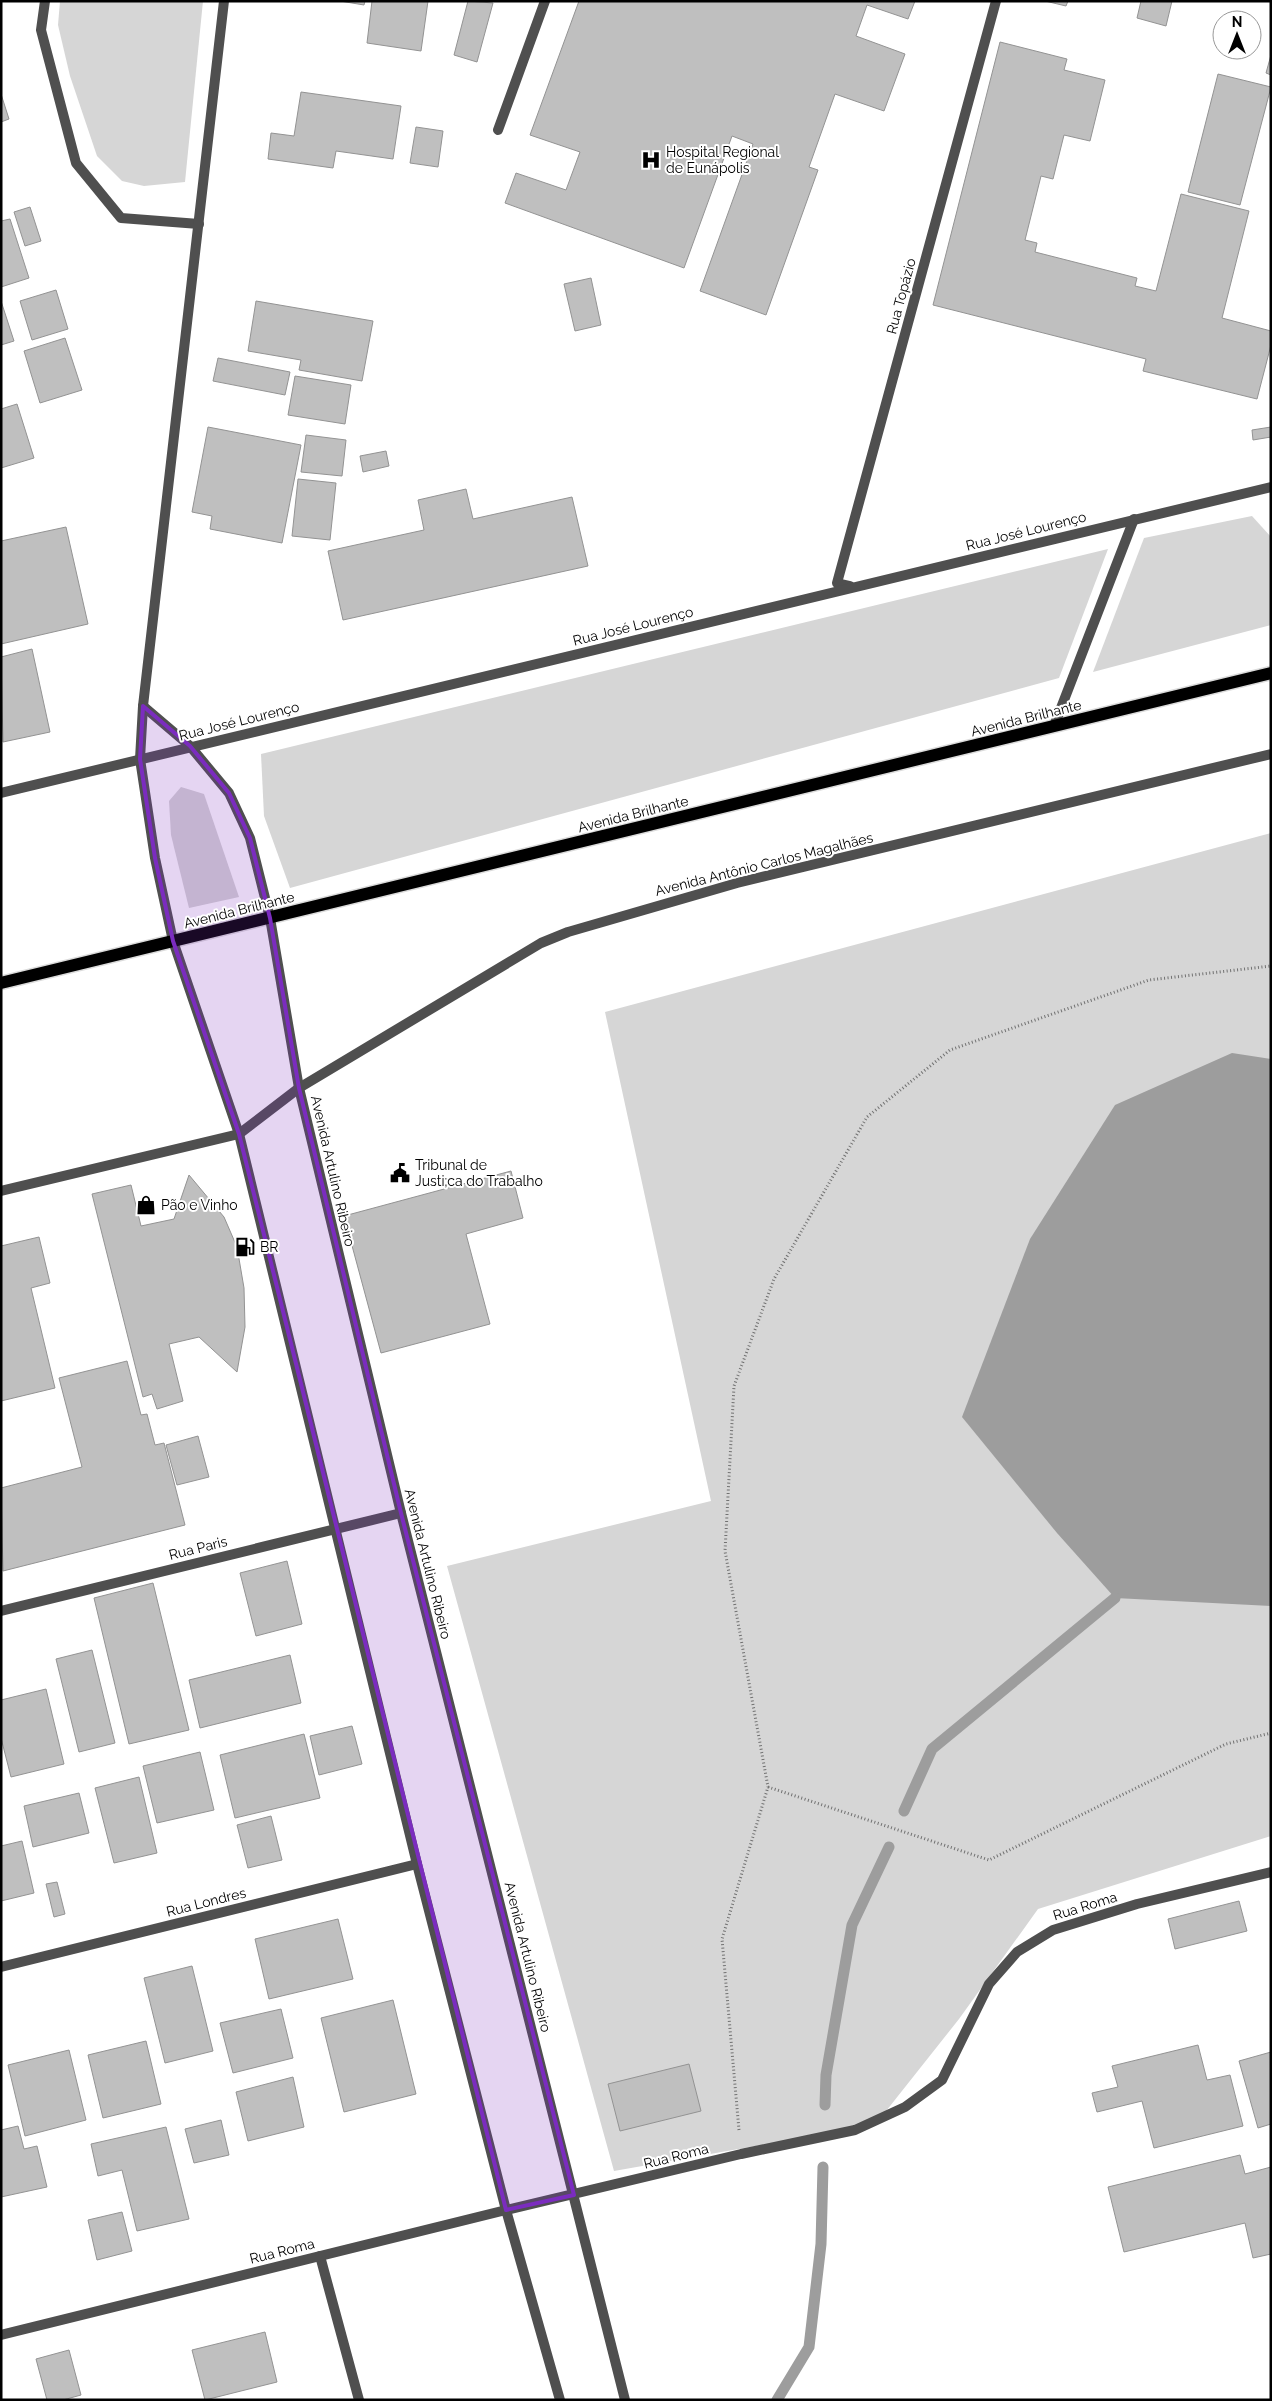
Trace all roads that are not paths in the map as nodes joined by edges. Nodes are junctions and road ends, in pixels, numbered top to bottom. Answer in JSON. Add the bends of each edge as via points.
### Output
{"nodes":[{"id":1,"x":45,"y":1,"type":"edge"},
{"id":2,"x":224,"y":1,"type":"edge"},
{"id":3,"x":545,"y":1,"type":"edge"},
{"id":4,"x":996,"y":1,"type":"edge"},
{"id":5,"x":498,"y":130,"type":"dead end"},
{"id":6,"x":199,"y":224,"type":"junction"},
{"id":7,"x":1269,"y":491,"type":"edge"},
{"id":8,"x":1134,"y":519,"type":"junction"},
{"id":9,"x":852,"y":587,"type":"junction"},
{"id":10,"x":1271,"y":673,"type":"edge"},
{"id":11,"x":143,"y":706,"type":"junction"},
{"id":12,"x":1054,"y":726,"type":"junction"},
{"id":13,"x":190,"y":746,"type":"junction"},
{"id":14,"x":1271,"y":754,"type":"edge"},
{"id":15,"x":140,"y":759,"type":"junction"},
{"id":16,"x":1,"y":793,"type":"edge"},
{"id":17,"x":270,"y":918,"type":"junction"},
{"id":18,"x":173,"y":941,"type":"junction"},
{"id":19,"x":1,"y":983,"type":"edge"},
{"id":20,"x":299,"y":1088,"type":"junction"},
{"id":21,"x":239,"y":1134,"type":"junction"},
{"id":22,"x":1,"y":1191,"type":"edge"},
{"id":23,"x":401,"y":1513,"type":"junction"},
{"id":24,"x":335,"y":1528,"type":"junction"},
{"id":25,"x":1,"y":1611,"type":"edge"},
{"id":26,"x":417,"y":1864,"type":"junction"},
{"id":27,"x":1271,"y":1872,"type":"edge"},
{"id":28,"x":1,"y":1967,"type":"edge"},
{"id":29,"x":574,"y":2195,"type":"junction"},
{"id":30,"x":506,"y":2210,"type":"junction"},
{"id":31,"x":320,"y":2256,"type":"junction"},
{"id":32,"x":1,"y":2335,"type":"edge"},
{"id":33,"x":359,"y":2400,"type":"edge"},
{"id":34,"x":560,"y":2400,"type":"edge"},
{"id":35,"x":625,"y":2400,"type":"edge"}],
"edges":[{"from":1,"to":6,"type":"street","via":[[41,30],[76,163],[121,218]]},
{"from":2,"to":6,"type":"street"},
{"from":3,"to":5,"type":"street"},
{"from":4,"to":9,"type":"street","name":"Rua Topázio","via":[[837,583]]},
{"from":6,"to":11,"type":"street"},
{"from":7,"to":8,"type":"street","name":"Rua José Lourenço"},
{"from":8,"to":9,"type":"street","name":"Rua José Lourenço"},
{"from":8,"to":12,"type":"street"},
{"from":9,"to":13,"type":"street","name":"Rua José Lourenço"},
{"from":10,"to":12,"type":"main road","name":"Avenida Brilhante"},
{"from":11,"to":13,"type":"street","name":"Avenida Artulino Ribeiro"},
{"from":11,"to":15,"type":"street"},
{"from":12,"to":17,"type":"main road","name":"Avenida Brilhante"},
{"from":13,"to":15,"type":"street","name":"Rua José Lourenço"},
{"from":13,"to":17,"type":"street","name":"Avenida Artulino Ribeiro","via":[[229,793],[250,838]]},
{"from":14,"to":20,"type":"street","name":"Avenida Antônio Carlos Magalhães","via":[[737,883],[568,932],[541,943]]},
{"from":15,"to":16,"type":"street","name":"Rua José Lourenço"},
{"from":15,"to":18,"type":"street","via":[[154,858]]},
{"from":17,"to":18,"type":"main road","name":"Avenida Brilhante"},
{"from":17,"to":20,"type":"street","name":"Avenida Artulino Ribeiro"},
{"from":18,"to":19,"type":"main road","name":"Avenida Brilhante"},
{"from":18,"to":21,"type":"street"},
{"from":20,"to":21,"type":"street","name":"Avenida Antônio Carlos Magalhães"},
{"from":20,"to":23,"type":"street","name":"Avenida Artulino Ribeiro"},
{"from":21,"to":22,"type":"street"},
{"from":21,"to":24,"type":"street"},
{"from":23,"to":24,"type":"street","name":"Rua Paris"},
{"from":23,"to":29,"type":"street","name":"Avenida Artulino Ribeiro"},
{"from":24,"to":25,"type":"street","name":"Rua Paris"},
{"from":24,"to":26,"type":"street"},
{"from":26,"to":28,"type":"street","name":"Rua Londres"},
{"from":26,"to":30,"type":"street"},
{"from":27,"to":29,"type":"street","name":"Rua Roma","via":[[1137,1904],[1053,1930],[1017,1952],[989,1984],[942,2080],[905,2108],[855,2130]]},
{"from":29,"to":30,"type":"street","name":"Rua Roma"},
{"from":29,"to":35,"type":"street","name":"Avenida Artulino Ribeiro"},
{"from":30,"to":31,"type":"street","name":"Rua Roma"},
{"from":30,"to":34,"type":"street"},
{"from":31,"to":32,"type":"street","name":"Rua Roma"},
{"from":31,"to":33,"type":"street"}]}
